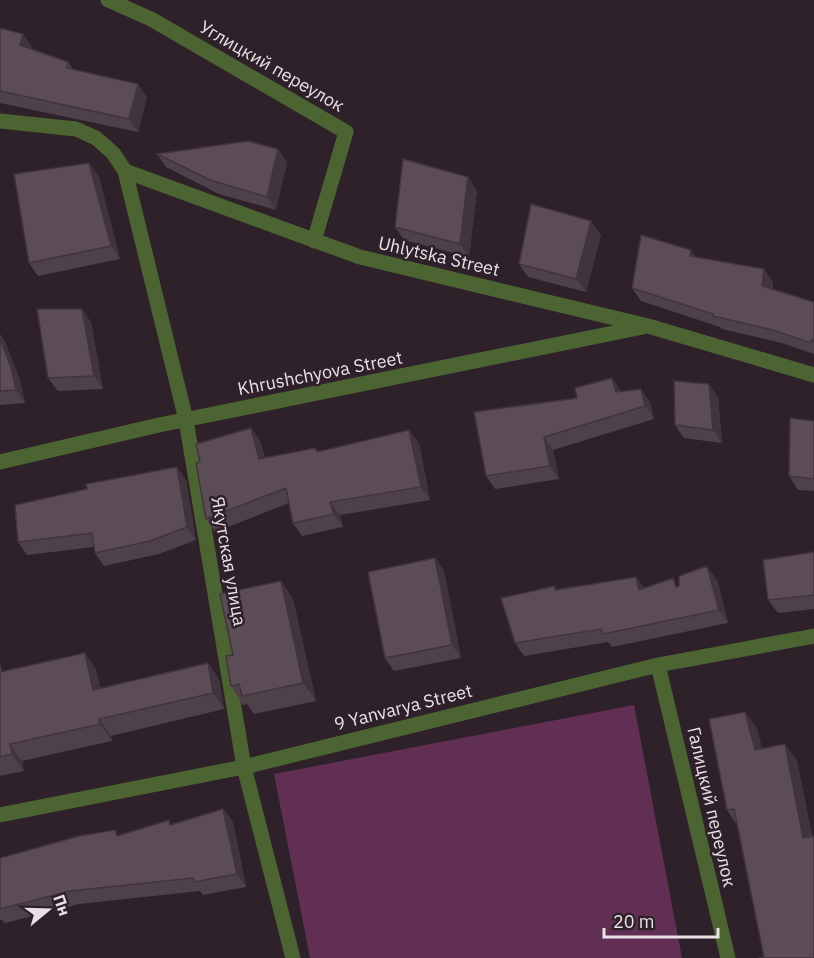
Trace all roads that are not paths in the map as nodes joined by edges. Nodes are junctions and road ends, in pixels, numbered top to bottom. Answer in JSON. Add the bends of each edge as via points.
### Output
{"nodes":[{"id":1,"x":108,"y":0,"type":"edge"},
{"id":2,"x":0,"y":121,"type":"edge"},
{"id":3,"x":125,"y":171,"type":"junction"},
{"id":4,"x":314,"y":241,"type":"junction"},
{"id":5,"x":648,"y":326,"type":"junction"},
{"id":6,"x":814,"y":375,"type":"edge"},
{"id":7,"x":186,"y":420,"type":"junction"},
{"id":8,"x":0,"y":462,"type":"edge"},
{"id":9,"x":814,"y":636,"type":"edge"},
{"id":10,"x":658,"y":665,"type":"junction"},
{"id":11,"x":244,"y":766,"type":"junction"},
{"id":12,"x":0,"y":815,"type":"edge"},
{"id":13,"x":293,"y":958,"type":"edge"},
{"id":14,"x":728,"y":958,"type":"edge"}],
"edges":[{"from":1,"to":4,"type":"street","name":"Углицкий переулок","via":[[151,19],[346,132]]},
{"from":2,"to":3,"type":"street","via":[[76,129],[96,138]]},
{"from":3,"to":4,"type":"street","name":"Uhlytska Street"},
{"from":3,"to":7,"type":"street","name":"Якутская улица"},
{"from":4,"to":5,"type":"street","name":"Uhlytska Street","via":[[360,257]]},
{"from":5,"to":6,"type":"street","name":"Uhlytska Street"},
{"from":5,"to":7,"type":"street","name":"Khrushchyova Street"},
{"from":7,"to":8,"type":"street","name":"Khrushchyova Street"},
{"from":7,"to":11,"type":"street","name":"Якутская улица"},
{"from":9,"to":10,"type":"street","name":"9 Yanvarya Street"},
{"from":10,"to":11,"type":"street","name":"9 Yanvarya Street"},
{"from":10,"to":14,"type":"street","name":"Галицкий переулок"},
{"from":11,"to":12,"type":"street","name":"9 Yanvarya Street"},
{"from":11,"to":13,"type":"street","name":"Якутская улица"}]}
